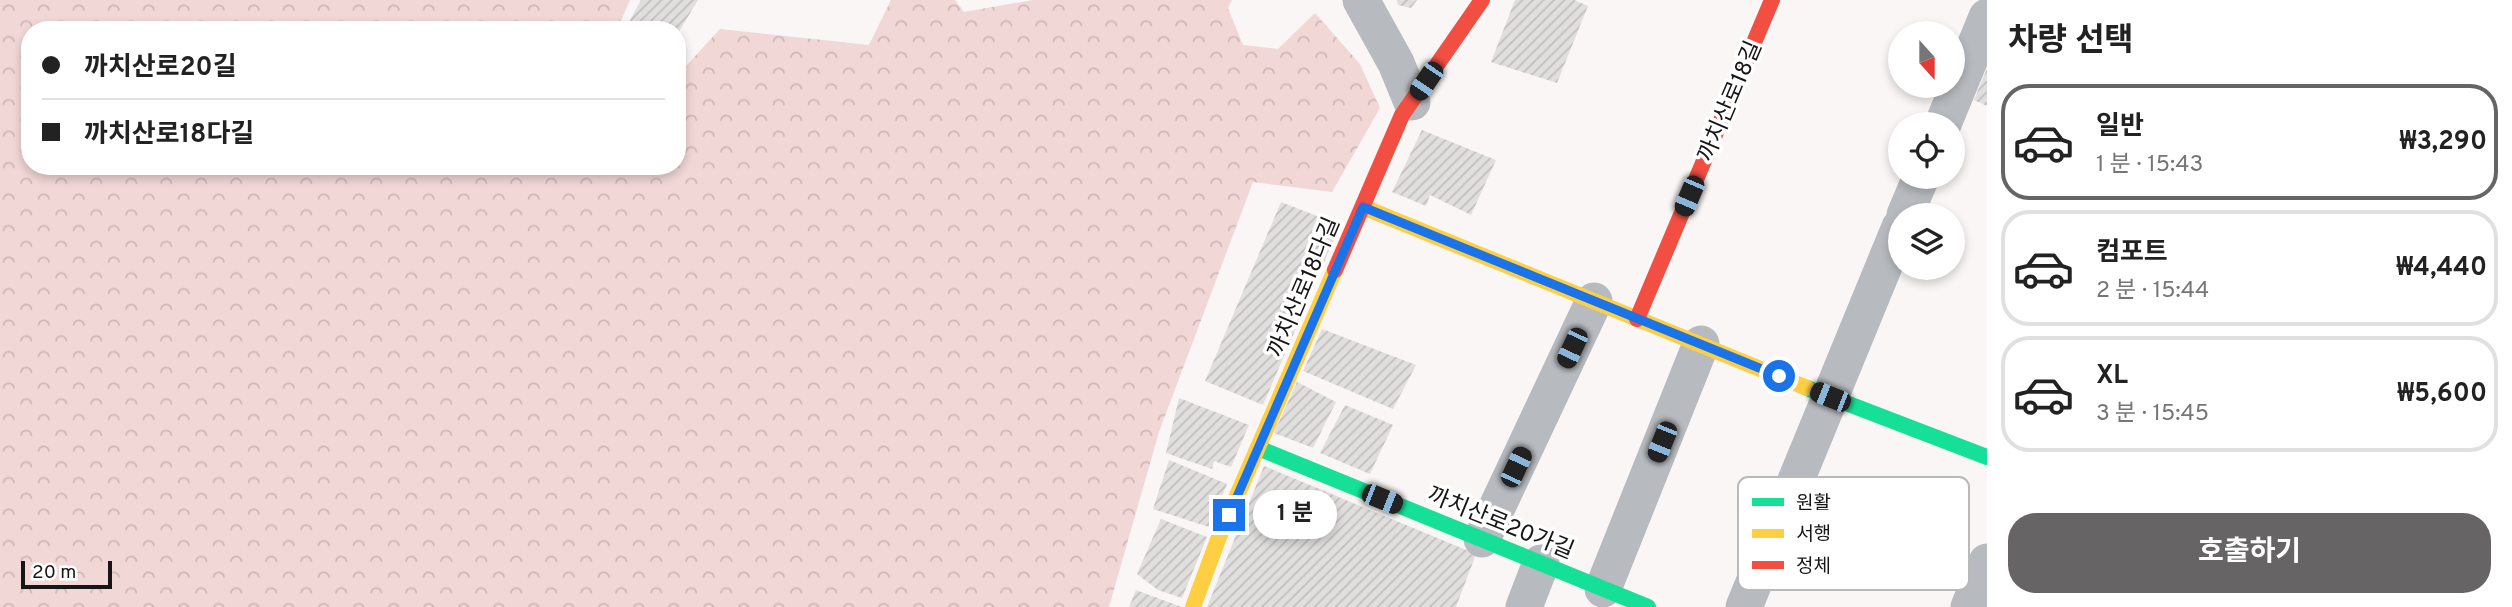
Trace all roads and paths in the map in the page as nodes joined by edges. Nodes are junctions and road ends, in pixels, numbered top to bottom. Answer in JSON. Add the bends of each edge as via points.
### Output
{"nodes":[{"id":1,"x":1361,"y":0,"type":"edge"},
{"id":2,"x":1387,"y":0,"type":"edge"},
{"id":3,"x":1482,"y":0,"type":"edge"},
{"id":4,"x":1772,"y":0,"type":"edge"},
{"id":5,"x":1987,"y":17,"type":"edge"},
{"id":6,"x":1396,"y":63,"type":"junction"},
{"id":7,"x":1412,"y":102,"type":"junction"},
{"id":8,"x":1948,"y":112,"type":"edge"},
{"id":9,"x":1363,"y":207,"type":"junction"},
{"id":10,"x":1888,"y":256,"type":"edge"},
{"id":11,"x":1594,"y":301,"type":"junction"},
{"id":12,"x":1637,"y":319,"type":"junction"},
{"id":13,"x":1701,"y":344,"type":"junction"},
{"id":14,"x":1830,"y":397,"type":"junction"},
{"id":15,"x":1258,"y":448,"type":"junction"},
{"id":16,"x":1987,"y":457,"type":"edge"},
{"id":17,"x":1797,"y":477,"type":"edge"},
{"id":18,"x":1482,"y":539,"type":"junction"},
{"id":19,"x":1987,"y":562,"type":"edge"},
{"id":20,"x":1541,"y":563,"type":"junction"},
{"id":21,"x":1603,"y":589,"type":"junction"},
{"id":22,"x":1751,"y":590,"type":"edge"},
{"id":23,"x":1193,"y":607,"type":"edge"},
{"id":24,"x":1524,"y":607,"type":"edge"},
{"id":25,"x":1648,"y":607,"type":"edge"},
{"id":26,"x":1744,"y":607,"type":"edge"},
{"id":27,"x":1969,"y":607,"type":"edge"}],
"edges":[{"from":1,"to":6,"type":"street"},
{"from":2,"to":6,"type":"street"},
{"from":3,"to":7,"type":"street","name":"까치산로18다길"},
{"from":4,"to":12,"type":"street","name":"까치산로18길"},
{"from":5,"to":8,"type":"street"},
{"from":6,"to":7,"type":"street"},
{"from":7,"to":9,"type":"street","name":"까치산로18다길"},
{"from":9,"to":11,"type":"street"},
{"from":9,"to":15,"type":"street","name":"까치산로18다길"},
{"from":10,"to":14,"type":"street"},
{"from":11,"to":12,"type":"street"},
{"from":11,"to":18,"type":"street"},
{"from":12,"to":13,"type":"street"},
{"from":13,"to":14,"type":"street"},
{"from":13,"to":21,"type":"street"},
{"from":14,"to":16,"type":"street"},
{"from":14,"to":17,"type":"street"},
{"from":15,"to":18,"type":"street","name":"까치산로20가길"},
{"from":15,"to":23,"type":"street","name":"까치산로18다길"},
{"from":18,"to":20,"type":"street","name":"까치산로20가길"},
{"from":19,"to":27,"type":"street"},
{"from":20,"to":21,"type":"street","name":"까치산로20가길"},
{"from":20,"to":24,"type":"street"},
{"from":21,"to":25,"type":"street","name":"까치산로20가길"},
{"from":22,"to":26,"type":"street"}]}
